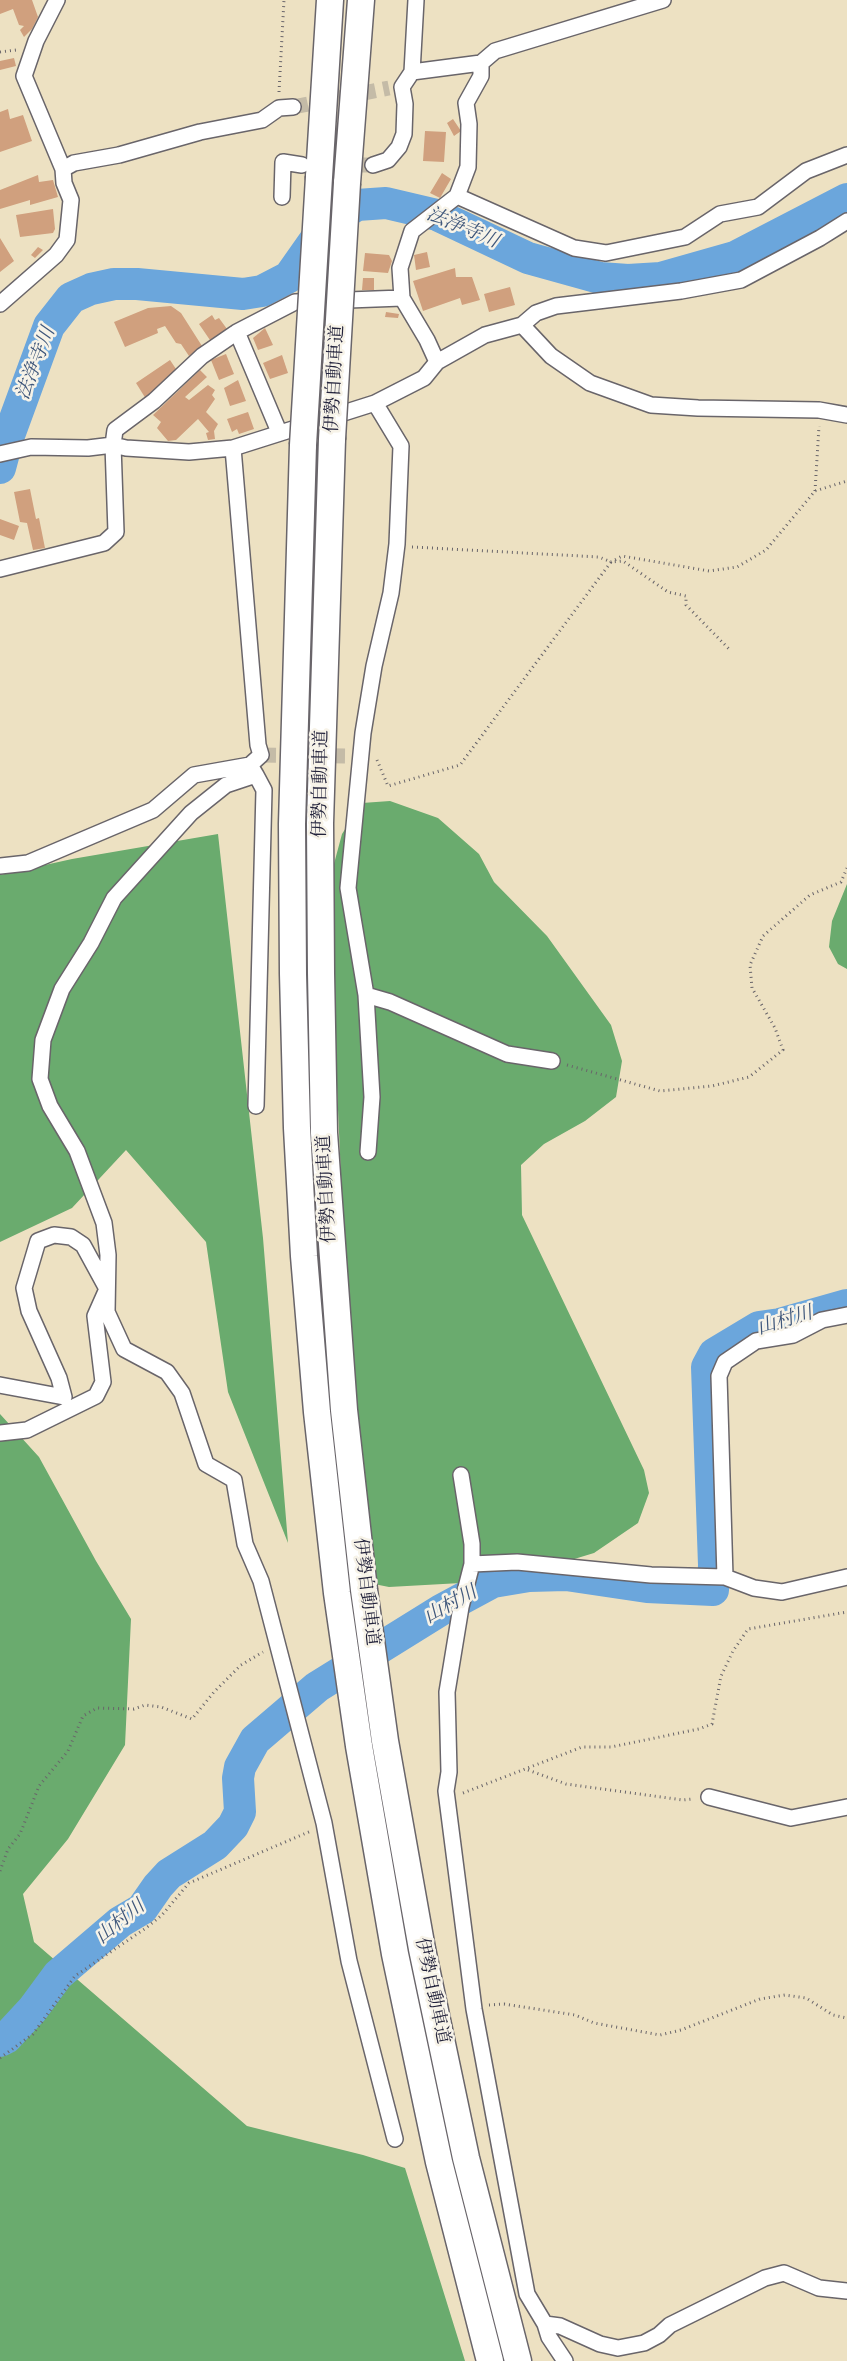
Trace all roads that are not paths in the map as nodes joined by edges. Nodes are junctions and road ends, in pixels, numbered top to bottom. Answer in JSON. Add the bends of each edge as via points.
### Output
{"nodes":[{"id":1,"x":57,"y":0,"type":"edge"},
{"id":2,"x":330,"y":0,"type":"edge"},
{"id":3,"x":361,"y":0,"type":"edge"},
{"id":4,"x":416,"y":0,"type":"edge"},
{"id":5,"x":663,"y":0,"type":"edge"},
{"id":6,"x":481,"y":63,"type":"junction"},
{"id":7,"x":412,"y":72,"type":"junction"},
{"id":8,"x":286,"y":107,"type":"tunnel mouth"},
{"id":9,"x":847,"y":155,"type":"edge"},
{"id":10,"x":373,"y":165,"type":"tunnel mouth"},
{"id":11,"x":63,"y":169,"type":"junction"},
{"id":12,"x":310,"y":171,"type":"junction"},
{"id":13,"x":457,"y":196,"type":"junction"},
{"id":14,"x":282,"y":197,"type":"dead end"},
{"id":15,"x":847,"y":221,"type":"edge"},
{"id":16,"x":402,"y":298,"type":"junction"},
{"id":17,"x":0,"y":304,"type":"edge"},
{"id":18,"x":522,"y":325,"type":"junction"},
{"id":19,"x":237,"y":332,"type":"junction"},
{"id":20,"x":437,"y":362,"type":"junction"},
{"id":21,"x":375,"y":403,"type":"junction"},
{"id":22,"x":847,"y":415,"type":"edge"},
{"id":23,"x":277,"y":427,"type":"dead end"},
{"id":24,"x":113,"y":445,"type":"junction"},
{"id":25,"x":233,"y":448,"type":"junction"},
{"id":26,"x":0,"y":454,"type":"edge"},
{"id":27,"x":0,"y":569,"type":"edge"},
{"id":28,"x":253,"y":770,"type":"junction"},
{"id":29,"x":0,"y":866,"type":"edge"},
{"id":30,"x":366,"y":995,"type":"junction"},
{"id":31,"x":552,"y":1061,"type":"road end"},
{"id":32,"x":256,"y":1106,"type":"dead end"},
{"id":33,"x":368,"y":1152,"type":"dead end"},
{"id":34,"x":108,"y":1289,"type":"junction"},
{"id":35,"x":847,"y":1315,"type":"edge"},
{"id":36,"x":0,"y":1385,"type":"edge"},
{"id":37,"x":67,"y":1403,"type":"junction"},
{"id":38,"x":0,"y":1433,"type":"edge"},
{"id":39,"x":461,"y":1475,"type":"dead end"},
{"id":40,"x":472,"y":1564,"type":"junction"},
{"id":41,"x":725,"y":1577,"type":"junction"},
{"id":42,"x":847,"y":1577,"type":"edge"},
{"id":43,"x":709,"y":1797,"type":"road end"},
{"id":44,"x":847,"y":1807,"type":"edge"},
{"id":45,"x":396,"y":2139,"type":"dead end"},
{"id":46,"x":847,"y":2291,"type":"edge"},
{"id":47,"x":545,"y":2324,"type":"junction"},
{"id":48,"x":490,"y":2361,"type":"edge"},
{"id":49,"x":518,"y":2361,"type":"edge"},
{"id":50,"x":565,"y":2361,"type":"edge"}],
"edges":[{"from":1,"to":11,"type":"street","via":[[36,40],[24,76]]},
{"from":2,"to":12,"type":"highway","name":"伊勢自動車道"},
{"from":3,"to":49,"type":"highway","name":"伊勢自動車道","bridge":true,"via":[[332,438],[320,824],[324,1133],[344,1410],[384,1732],[422,1949],[466,2158]]},
{"from":4,"to":7,"type":"street"},
{"from":5,"to":6,"type":"street","via":[[495,52]]},
{"from":6,"to":7,"type":"street"},
{"from":6,"to":13,"type":"street","via":[[481,76],[466,103],[468,167]]},
{"from":7,"to":10,"type":"street","via":[[396,87],[405,104],[404,134],[399,147],[388,160]]},
{"from":8,"to":11,"type":"street","via":[[262,120],[74,163]]},
{"from":9,"to":13,"type":"street","via":[[806,171],[758,207],[720,214],[685,237],[606,253],[574,248]]},
{"from":11,"to":17,"type":"street","via":[[64,183],[71,200],[67,240],[56,255]]},
{"from":12,"to":14,"type":"street","via":[[283,162]]},
{"from":12,"to":48,"type":"highway","name":"伊勢自動車道","bridge":true,"via":[[292,824],[292,974],[302,1227],[317,1412],[337,1594],[395,1954],[439,2162]]},
{"from":13,"to":16,"type":"street","via":[[412,231],[400,268]]},
{"from":15,"to":18,"type":"street","via":[[741,280],[681,291],[556,306],[536,313]]},
{"from":16,"to":19,"type":"street","via":[[295,302]]},
{"from":16,"to":20,"type":"street"},
{"from":18,"to":20,"type":"street","via":[[485,335]]},
{"from":18,"to":22,"type":"street","via":[[551,356],[590,384],[651,405],[818,410]]},
{"from":19,"to":23,"type":"street"},
{"from":19,"to":24,"type":"street","via":[[202,356],[154,401],[115,430]]},
{"from":20,"to":21,"type":"street","via":[[424,378]]},
{"from":21,"to":25,"type":"street"},
{"from":21,"to":30,"type":"street","via":[[401,446],[397,544],[391,593],[353,755],[348,888]]},
{"from":24,"to":25,"type":"street","via":[[190,452]]},
{"from":24,"to":26,"type":"street","via":[[31,447]]},
{"from":24,"to":27,"type":"street","via":[[116,532],[104,543]]},
{"from":25,"to":28,"type":"street","via":[[260,755]]},
{"from":28,"to":29,"type":"street","via":[[194,775],[152,810],[28,863]]},
{"from":28,"to":32,"type":"street","via":[[264,790]]},
{"from":28,"to":34,"type":"street","via":[[226,785],[191,813],[114,898],[91,943],[62,988],[43,1040],[40,1079],[50,1106],[77,1151],[104,1223]]},
{"from":30,"to":31,"type":"street","via":[[390,1002],[507,1054]]},
{"from":30,"to":33,"type":"street","via":[[372,1097]]},
{"from":34,"to":37,"type":"street","via":[[95,1316],[103,1382],[96,1396]]},
{"from":34,"to":37,"type":"street","via":[[83,1245],[71,1237],[62,1236],[38,1241],[24,1288]]},
{"from":34,"to":45,"type":"street","via":[[107,1312],[124,1349],[166,1372],[182,1393],[206,1464],[234,1480],[245,1544],[261,1581],[324,1823],[349,1961]]},
{"from":35,"to":41,"type":"street","via":[[822,1320],[792,1335],[756,1342],[725,1362],[718,1376]]},
{"from":36,"to":37,"type":"street"},
{"from":37,"to":38,"type":"street","via":[[27,1430]]},
{"from":39,"to":40,"type":"street"},
{"from":40,"to":41,"type":"street","via":[[517,1562],[651,1575]]},
{"from":40,"to":47,"type":"street","via":[[461,1607],[447,1692],[449,1772],[446,1791],[474,2009],[527,2294]]},
{"from":41,"to":42,"type":"street","via":[[754,1588],[782,1592]]},
{"from":43,"to":44,"type":"street","via":[[791,1818]]},
{"from":46,"to":47,"type":"street","via":[[819,2288],[784,2273],[765,2278],[670,2325],[660,2335],[618,2348],[600,2344],[560,2326]]},
{"from":47,"to":50,"type":"street"}]}
